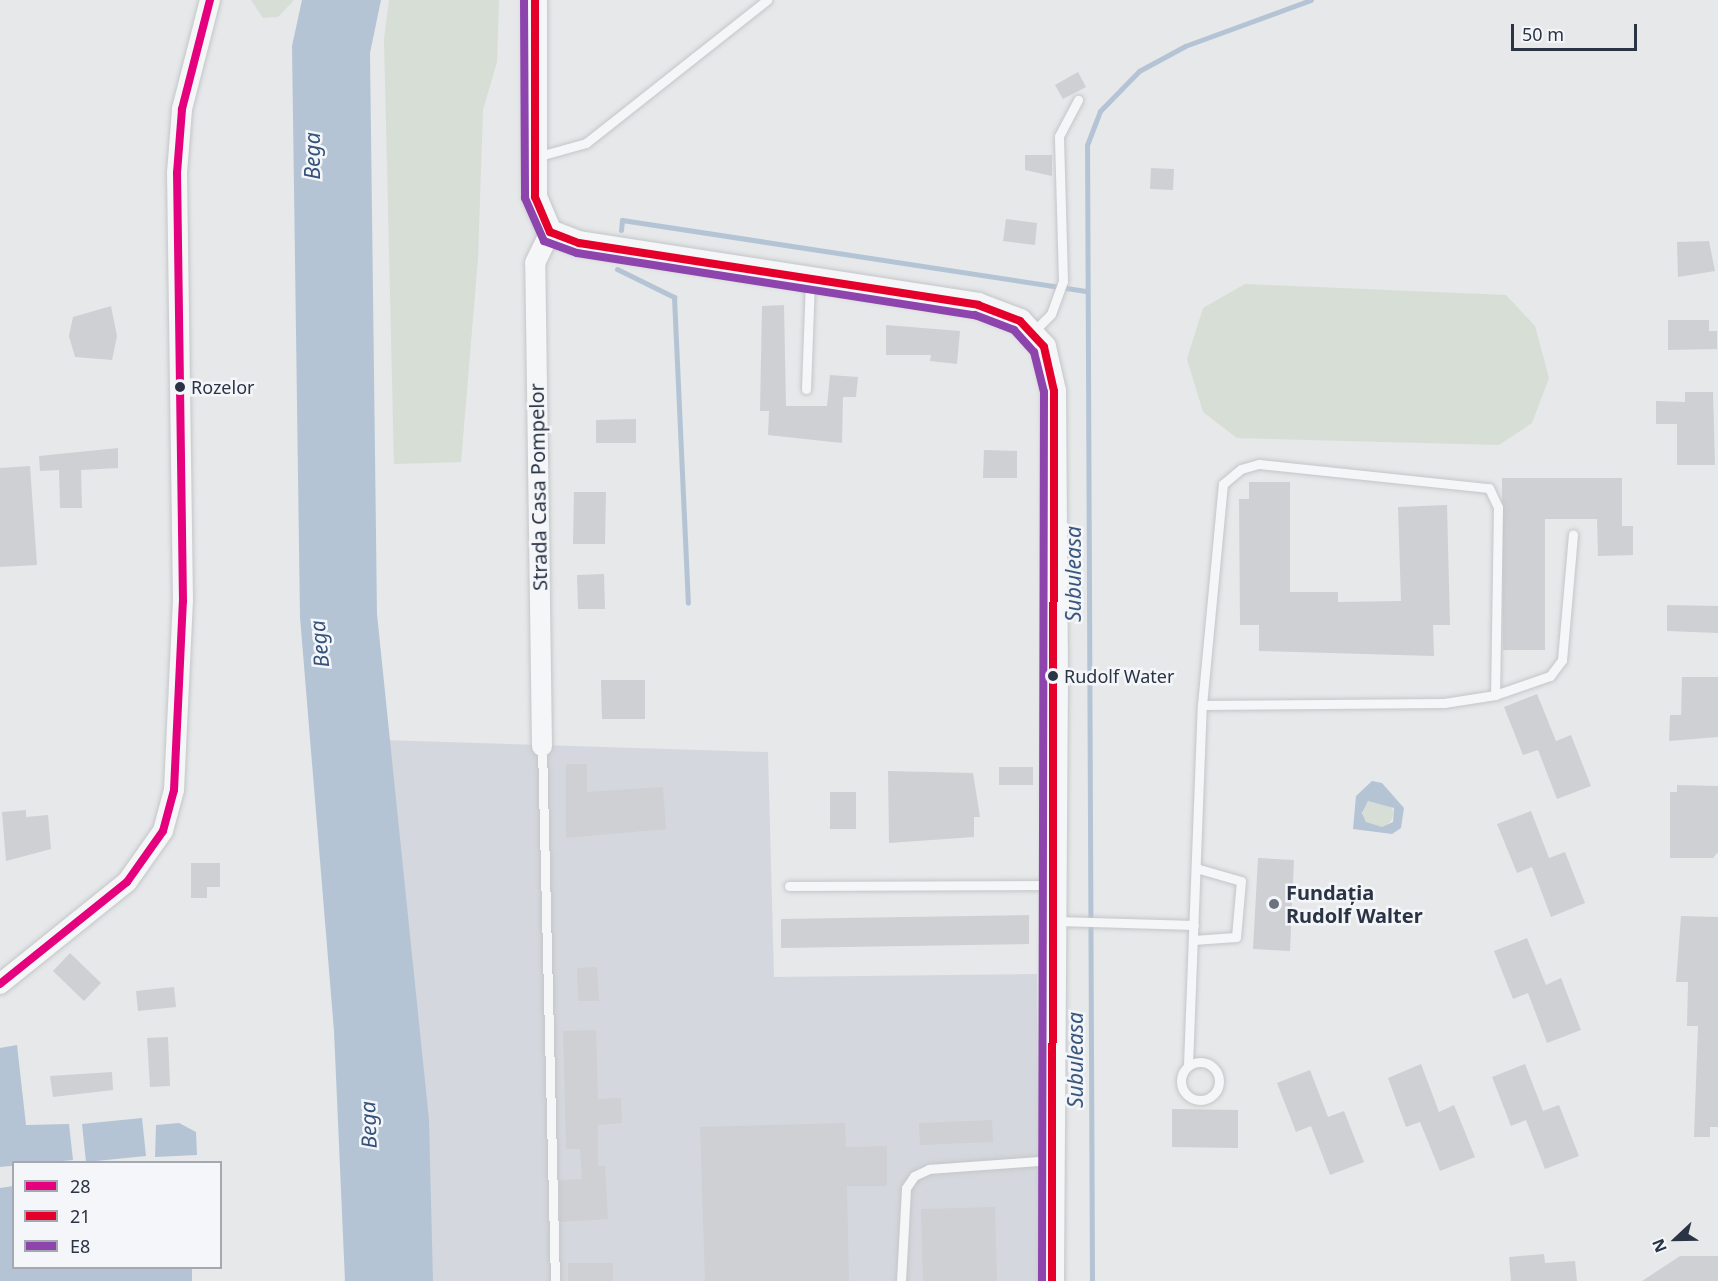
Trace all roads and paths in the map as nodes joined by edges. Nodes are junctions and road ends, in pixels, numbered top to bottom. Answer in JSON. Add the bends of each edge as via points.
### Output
{"nodes":[{"id":1,"x":210,"y":0,"type":"edge"},
{"id":2,"x":535,"y":0,"type":"edge"},
{"id":3,"x":767,"y":0,"type":"edge"},
{"id":4,"x":1078,"y":100,"type":"dead end"},
{"id":5,"x":536,"y":158,"type":"junction"},
{"id":6,"x":550,"y":232,"type":"junction"},
{"id":7,"x":810,"y":279,"type":"junction"},
{"id":8,"x":1033,"y":332,"type":"junction"},
{"id":9,"x":806,"y":389,"type":"dead end"},
{"id":10,"x":1573,"y":534,"type":"dead end"},
{"id":11,"x":1495,"y":695,"type":"junction"},
{"id":12,"x":1202,"y":705,"type":"junction"},
{"id":13,"x":542,"y":746,"type":"joint"},
{"id":14,"x":1196,"y":868,"type":"junction"},
{"id":15,"x":1057,"y":884,"type":"junction"},
{"id":16,"x":789,"y":886,"type":"dead end"},
{"id":17,"x":1062,"y":921,"type":"junction"},
{"id":18,"x":1194,"y":925,"type":"junction"},
{"id":19,"x":1193,"y":940,"type":"junction"},
{"id":20,"x":0,"y":984,"type":"edge"},
{"id":21,"x":1188,"y":1065,"type":"junction"},
{"id":22,"x":1052,"y":1160,"type":"junction"},
{"id":23,"x":555,"y":1281,"type":"edge"},
{"id":24,"x":901,"y":1281,"type":"edge"},
{"id":25,"x":1052,"y":1281,"type":"edge"}],
"edges":[{"from":1,"to":20,"type":"street","via":[[182,109],[177,173],[183,601],[174,790],[163,831],[127,882]]},
{"from":2,"to":5,"type":"street"},
{"from":3,"to":5,"type":"lane","via":[[586,143]]},
{"from":4,"to":8,"type":"lane","via":[[1059,136],[1063,281],[1059,300]]},
{"from":5,"to":6,"type":"street","via":[[535,197]]},
{"from":6,"to":7,"type":"street","via":[[579,243]]},
{"from":6,"to":13,"type":"street","name":"Strada Casa Pompelor","via":[[535,263]]},
{"from":7,"to":8,"type":"street","via":[[978,305],[1020,321]]},
{"from":7,"to":9,"type":"lane"},
{"from":8,"to":15,"type":"street","via":[[1052,367],[1054,391]]},
{"from":10,"to":11,"type":"lane","via":[[1562,660],[1551,676]]},
{"from":11,"to":12,"type":"lane","via":[[1444,703]]},
{"from":11,"to":12,"type":"lane","via":[[1495,493],[1483,486],[1259,464],[1241,469],[1223,484]]},
{"from":12,"to":14,"type":"lane"},
{"from":13,"to":23,"type":"lane"},
{"from":14,"to":18,"type":"lane"},
{"from":14,"to":19,"type":"lane","via":[[1241,881],[1236,937]]},
{"from":15,"to":16,"type":"lane"},
{"from":15,"to":17,"type":"street"},
{"from":17,"to":18,"type":"lane"},
{"from":17,"to":22,"type":"street"},
{"from":18,"to":19,"type":"lane"},
{"from":19,"to":21,"type":"lane"},
{"from":21,"to":21,"type":"lane","via":[[1182,1072],[1183,1091],[1189,1098],[1208,1099],[1219,1085],[1219,1076],[1206,1063]]},
{"from":22,"to":24,"type":"lane","via":[[929,1169],[915,1176],[906,1188]]},
{"from":22,"to":25,"type":"street"}]}
